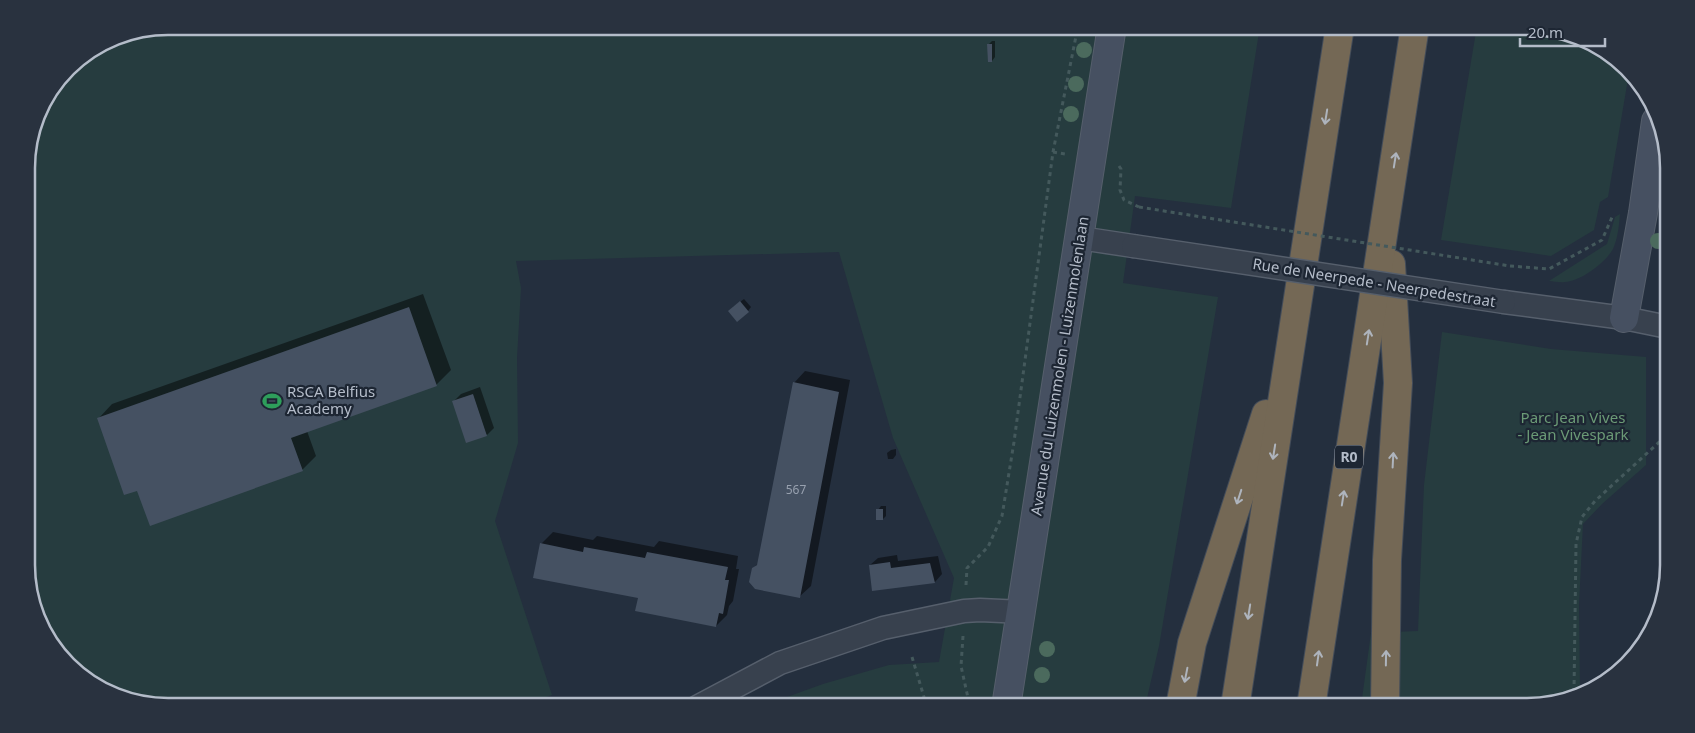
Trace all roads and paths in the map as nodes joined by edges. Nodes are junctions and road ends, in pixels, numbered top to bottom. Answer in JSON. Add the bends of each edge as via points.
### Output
{"nodes":[{"id":1,"x":1076,"y":35,"type":"edge"},
{"id":2,"x":1111,"y":35,"type":"edge"},
{"id":3,"x":1339,"y":35,"type":"edge"},
{"id":4,"x":1414,"y":35,"type":"edge"},
{"id":5,"x":1654,"y":131,"type":"edge"},
{"id":6,"x":1054,"y":152,"type":"junction"},
{"id":7,"x":1067,"y":154,"type":"dead end"},
{"id":8,"x":1139,"y":207,"type":"dead end"},
{"id":9,"x":1388,"y":208,"type":"junction"},
{"id":10,"x":1615,"y":213,"type":"dead end"},
{"id":11,"x":1080,"y":238,"type":"junction"},
{"id":12,"x":1624,"y":318,"type":"junction"},
{"id":13,"x":1660,"y":325,"type":"edge"},
{"id":14,"x":1292,"y":334,"type":"junction"},
{"id":15,"x":1660,"y":441,"type":"edge"},
{"id":16,"x":964,"y":611,"type":"junction"},
{"id":17,"x":1021,"y":612,"type":"junction"},
{"id":18,"x":912,"y":658,"type":"dead end"},
{"id":19,"x":1574,"y":689,"type":"edge"},
{"id":20,"x":714,"y":698,"type":"edge"},
{"id":21,"x":924,"y":698,"type":"edge"},
{"id":22,"x":968,"y":698,"type":"edge"},
{"id":23,"x":1007,"y":698,"type":"edge"},
{"id":24,"x":1182,"y":698,"type":"edge"},
{"id":25,"x":1236,"y":698,"type":"edge"},
{"id":26,"x":1312,"y":698,"type":"edge"},
{"id":27,"x":1385,"y":698,"type":"edge"}],
"edges":[{"from":1,"to":6,"type":"path"},
{"from":2,"to":11,"type":"street","name":"Avenue du Luizenmolen - Luizenmolenlaan"},
{"from":3,"to":14,"type":"highway","one_way":true},
{"from":9,"to":4,"type":"highway","number":"R0","one_way":true},
{"from":5,"to":12,"type":"street"},
{"from":6,"to":7,"type":"path"},
{"from":6,"to":16,"type":"path","via":[[1002,516],[988,547],[967,568]]},
{"from":8,"to":10,"type":"path","bridge":true,"via":[[1510,266],[1549,269],[1602,240]]},
{"from":26,"to":9,"type":"highway","number":"R0","one_way":true},
{"from":27,"to":9,"type":"highway","one_way":true,"via":[[1387,560],[1398,383]]},
{"from":11,"to":12,"type":"street","name":"Rue de Neerpede - Neerpedestraat","bridge":true},
{"from":11,"to":17,"type":"street","name":"Avenue du Luizenmolen - Luizenmolenlaan"},
{"from":12,"to":13,"type":"street","name":"Rue de Neerpede - Neerpedestraat"},
{"from":14,"to":24,"type":"highway","one_way":true,"via":[[1192,643]]},
{"from":14,"to":25,"type":"highway","one_way":true},
{"from":15,"to":19,"type":"path","via":[[1582,517],[1576,544]]},
{"from":16,"to":17,"type":"street"},
{"from":16,"to":20,"type":"street","via":[[883,628],[780,663]]},
{"from":16,"to":22,"type":"path","via":[[961,666]]},
{"from":17,"to":23,"type":"street","name":"Avenue du Luizenmolen - Luizenmolenlaan"},
{"from":18,"to":21,"type":"path"}]}
